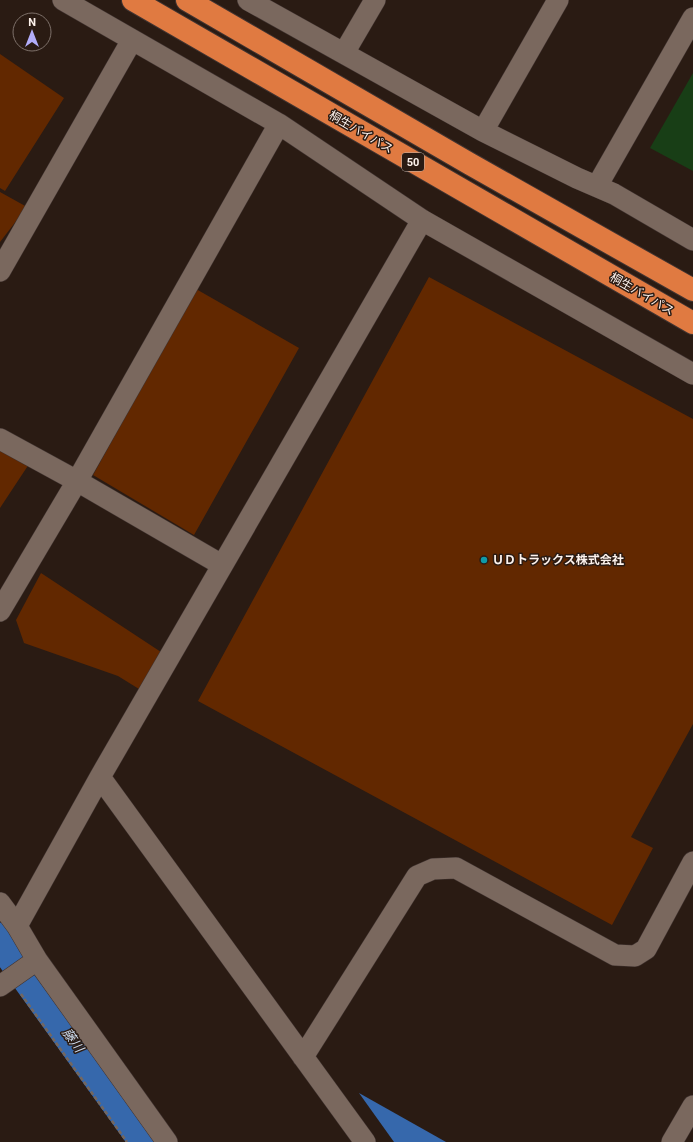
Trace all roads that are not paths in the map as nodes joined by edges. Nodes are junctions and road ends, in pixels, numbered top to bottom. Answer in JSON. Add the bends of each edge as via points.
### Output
{"nodes":[{"id":1,"x":63,"y":0,"type":"edge"},
{"id":2,"x":133,"y":0,"type":"edge"},
{"id":3,"x":187,"y":0,"type":"edge"},
{"id":4,"x":248,"y":0,"type":"edge"},
{"id":5,"x":375,"y":0,"type":"edge"},
{"id":6,"x":558,"y":0,"type":"edge"},
{"id":7,"x":693,"y":18,"type":"edge"},
{"id":8,"x":132,"y":40,"type":"junction"},
{"id":9,"x":344,"y":52,"type":"junction"},
{"id":10,"x":279,"y":124,"type":"junction"},
{"id":11,"x":483,"y":131,"type":"junction"},
{"id":12,"x":597,"y":186,"type":"junction"},
{"id":13,"x":422,"y":220,"type":"junction"},
{"id":14,"x":693,"y":240,"type":"edge"},
{"id":15,"x":0,"y":271,"type":"edge"},
{"id":16,"x":693,"y":290,"type":"edge"},
{"id":17,"x":693,"y":323,"type":"edge"},
{"id":18,"x":693,"y":374,"type":"edge"},
{"id":19,"x":0,"y":439,"type":"edge"},
{"id":20,"x":77,"y":482,"type":"junction"},
{"id":21,"x":222,"y":565,"type":"junction"},
{"id":22,"x":0,"y":611,"type":"edge"},
{"id":23,"x":100,"y":777,"type":"junction"},
{"id":24,"x":693,"y":862,"type":"edge"},
{"id":25,"x":0,"y":903,"type":"edge"},
{"id":26,"x":17,"y":926,"type":"junction"},
{"id":27,"x":37,"y":960,"type":"junction"},
{"id":28,"x":5,"y":983,"type":"edge"},
{"id":29,"x":303,"y":1057,"type":"junction"},
{"id":30,"x":693,"y":1106,"type":"edge"},
{"id":31,"x":167,"y":1142,"type":"edge"},
{"id":32,"x":365,"y":1142,"type":"edge"},
{"id":33,"x":672,"y":1142,"type":"edge"}],
"edges":[{"from":1,"to":8,"type":"street"},
{"from":2,"to":17,"type":"highway","name":"桐生バイパス","number":"50"},
{"from":3,"to":16,"type":"highway","number":"50"},
{"from":4,"to":9,"type":"street"},
{"from":5,"to":9,"type":"street"},
{"from":6,"to":11,"type":"street"},
{"from":7,"to":12,"type":"street"},
{"from":8,"to":10,"type":"street"},
{"from":8,"to":15,"type":"street"},
{"from":9,"to":11,"type":"street"},
{"from":10,"to":13,"type":"street"},
{"from":10,"to":20,"type":"street"},
{"from":11,"to":12,"type":"street"},
{"from":12,"to":14,"type":"street"},
{"from":13,"to":18,"type":"street"},
{"from":13,"to":21,"type":"street"},
{"from":19,"to":20,"type":"street"},
{"from":20,"to":21,"type":"street"},
{"from":20,"to":22,"type":"street"},
{"from":21,"to":23,"type":"street"},
{"from":23,"to":26,"type":"street"},
{"from":23,"to":29,"type":"street"},
{"from":24,"to":29,"type":"street","via":[[646,949],[635,956],[615,955],[456,868],[433,869],[416,876]]},
{"from":25,"to":26,"type":"street"},
{"from":26,"to":27,"type":"street"},
{"from":27,"to":28,"type":"street"},
{"from":27,"to":31,"type":"street"},
{"from":29,"to":32,"type":"street"},
{"from":30,"to":33,"type":"street"}]}
